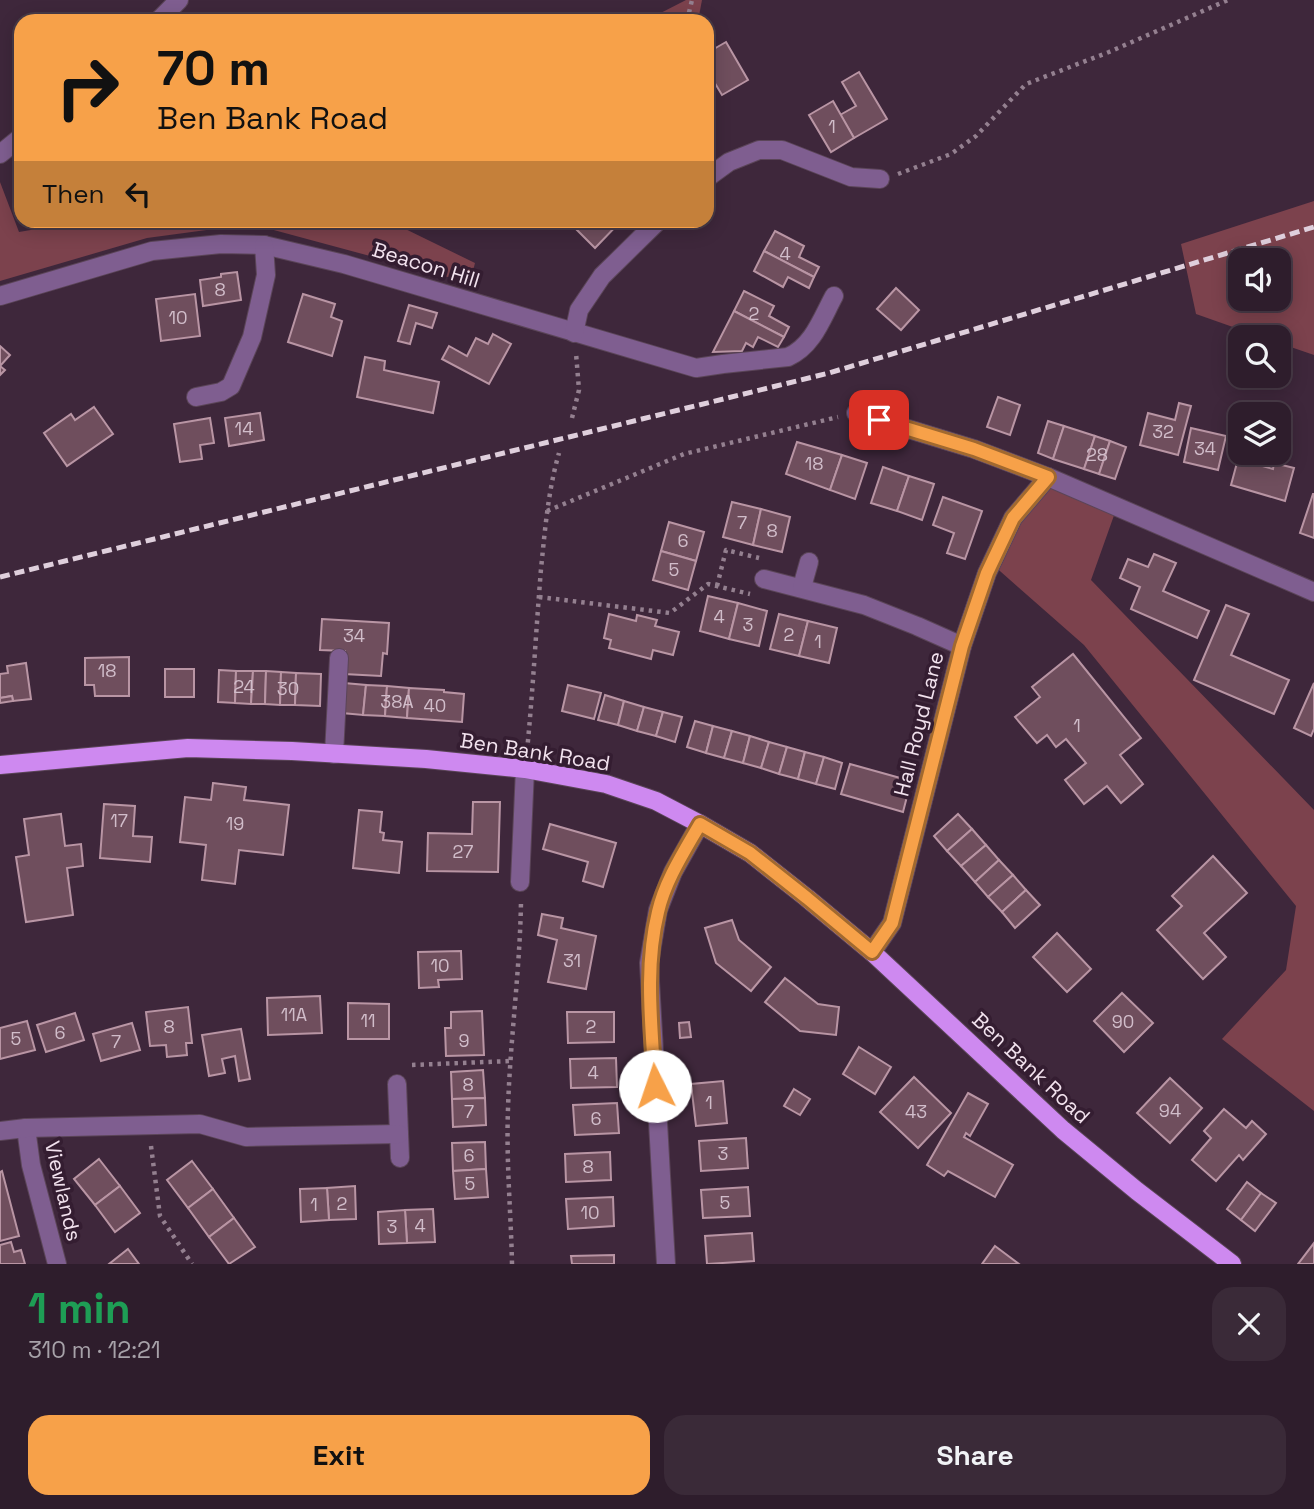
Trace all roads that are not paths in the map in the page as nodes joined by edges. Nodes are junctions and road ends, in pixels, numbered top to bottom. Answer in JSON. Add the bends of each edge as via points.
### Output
{"nodes":[{"id":1,"x":179,"y":0,"type":"edge"},
{"id":2,"x":165,"y":14,"type":"edge"},
{"id":3,"x":14,"y":143,"type":"edge"},
{"id":4,"x":0,"y":154,"type":"edge"},
{"id":5,"x":714,"y":173,"type":"edge"},
{"id":6,"x":880,"y":179,"type":"road end"},
{"id":7,"x":651,"y":228,"type":"edge"},
{"id":8,"x":264,"y":245,"type":"junction"},
{"id":9,"x":0,"y":296,"type":"edge"},
{"id":10,"x":834,"y":296,"type":"dead end"},
{"id":11,"x":574,"y":333,"type":"junction"},
{"id":12,"x":197,"y":397,"type":"dead end"},
{"id":13,"x":856,"y":412,"type":"road end"},
{"id":14,"x":1048,"y":477,"type":"junction"},
{"id":15,"x":809,"y":562,"type":"dead end"},
{"id":16,"x":764,"y":579,"type":"dead end"},
{"id":17,"x":802,"y":587,"type":"junction"},
{"id":18,"x":1314,"y":592,"type":"edge"},
{"id":19,"x":962,"y":646,"type":"junction"},
{"id":20,"x":339,"y":658,"type":"dead end"},
{"id":21,"x":334,"y":754,"type":"junction"},
{"id":22,"x":0,"y":765,"type":"edge"},
{"id":23,"x":525,"y":769,"type":"junction"},
{"id":24,"x":700,"y":824,"type":"junction"},
{"id":25,"x":520,"y":882,"type":"road end"},
{"id":26,"x":872,"y":952,"type":"junction"},
{"id":27,"x":397,"y":1084,"type":"dead end"},
{"id":28,"x":26,"y":1128,"type":"junction"},
{"id":29,"x":0,"y":1131,"type":"edge"},
{"id":30,"x":399,"y":1135,"type":"junction"},
{"id":31,"x":400,"y":1158,"type":"dead end"},
{"id":32,"x":57,"y":1264,"type":"edge"},
{"id":33,"x":666,"y":1264,"type":"edge"},
{"id":34,"x":1232,"y":1264,"type":"edge"}],
"edges":[{"from":1,"to":2,"type":"street"},
{"from":3,"to":4,"type":"street"},
{"from":5,"to":6,"type":"street","via":[[759,150],[782,150],[851,177]]},
{"from":7,"to":11,"type":"street","via":[[602,276],[579,310]]},
{"from":8,"to":9,"type":"street","name":"Beacon Hill","via":[[152,251]]},
{"from":8,"to":11,"type":"street","name":"Beacon Hill","via":[[344,264]]},
{"from":8,"to":12,"type":"street","via":[[266,275],[252,337],[231,386]]},
{"from":10,"to":11,"type":"street","name":"Beacon Hill","via":[[811,338],[788,357],[696,368]]},
{"from":13,"to":14,"type":"street"},
{"from":14,"to":18,"type":"street"},
{"from":14,"to":19,"type":"street","name":"Hall Royd Lane","via":[[1013,518],[987,573]]},
{"from":15,"to":17,"type":"street"},
{"from":16,"to":17,"type":"street"},
{"from":17,"to":19,"type":"street","via":[[864,605]]},
{"from":19,"to":26,"type":"street","name":"Hall Royd Lane","via":[[892,923]]},
{"from":20,"to":21,"type":"street"},
{"from":21,"to":22,"type":"main road","name":"Ben Bank Road","via":[[188,748]]},
{"from":21,"to":23,"type":"main road","name":"Ben Bank Road"},
{"from":23,"to":24,"type":"main road","name":"Ben Bank Road","via":[[606,784],[656,801]]},
{"from":23,"to":25,"type":"street"},
{"from":24,"to":26,"type":"main road","name":"Ben Bank Road","via":[[750,853]]},
{"from":24,"to":33,"type":"street","via":[[658,910],[649,963]]},
{"from":26,"to":34,"type":"main road","name":"Ben Bank Road","via":[[1063,1130]]},
{"from":27,"to":30,"type":"street"},
{"from":28,"to":29,"type":"street","name":"Viewlands"},
{"from":28,"to":30,"type":"street","name":"Viewlands","via":[[200,1124],[246,1137]]},
{"from":28,"to":32,"type":"street","name":"Viewlands"},
{"from":30,"to":31,"type":"street"}]}
